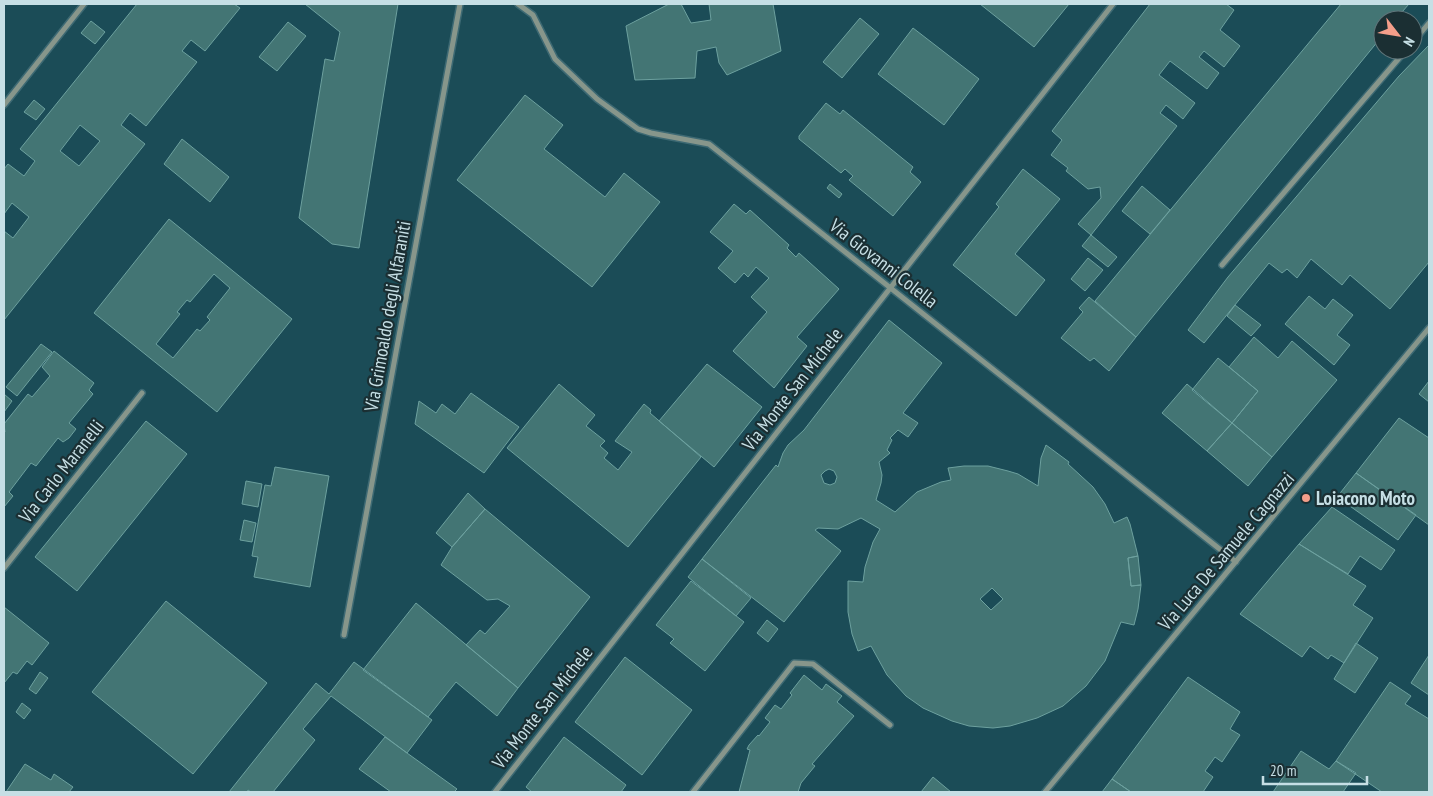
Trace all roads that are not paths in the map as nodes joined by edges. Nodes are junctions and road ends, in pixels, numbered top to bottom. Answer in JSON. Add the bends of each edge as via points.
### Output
{"nodes":[{"id":1,"x":84,"y":4,"type":"edge"},
{"id":2,"x":460,"y":4,"type":"edge"},
{"id":3,"x":518,"y":4,"type":"edge"},
{"id":4,"x":1113,"y":4,"type":"edge"},
{"id":5,"x":1397,"y":60,"type":"edge"},
{"id":6,"x":4,"y":104,"type":"edge"},
{"id":7,"x":1222,"y":266,"type":"dead end"},
{"id":8,"x":891,"y":287,"type":"junction"},
{"id":9,"x":1429,"y":328,"type":"edge"},
{"id":10,"x":142,"y":393,"type":"dead end"},
{"id":11,"x":1236,"y":562,"type":"junction"},
{"id":12,"x":4,"y":568,"type":"edge"},
{"id":13,"x":344,"y":634,"type":"dead end"},
{"id":14,"x":890,"y":725,"type":"dead end"},
{"id":15,"x":494,"y":792,"type":"edge"},
{"id":16,"x":692,"y":792,"type":"edge"},
{"id":17,"x":1045,"y":792,"type":"edge"}],
"edges":[{"from":1,"to":6,"type":"street"},
{"from":2,"to":13,"type":"street","name":"Via Grimoaldo degli Alfaraniti"},
{"from":3,"to":8,"type":"street","name":"Via Giovanni Colella","via":[[533,15],[555,59],[597,99],[638,129],[709,144]]},
{"from":4,"to":8,"type":"street","name":"Via Monte San Michele"},
{"from":5,"to":7,"type":"street"},
{"from":8,"to":11,"type":"street","name":"Via Giovanni Colella"},
{"from":8,"to":15,"type":"street","name":"Via Monte San Michele"},
{"from":9,"to":11,"type":"street","name":"Via Luca De Samuele Cagnazzi"},
{"from":10,"to":12,"type":"street","name":"Via Carlo Maranelli"},
{"from":11,"to":17,"type":"street","name":"Via Luca De Samuele Cagnazzi"},
{"from":14,"to":16,"type":"street","via":[[813,664],[794,663]]}]}
